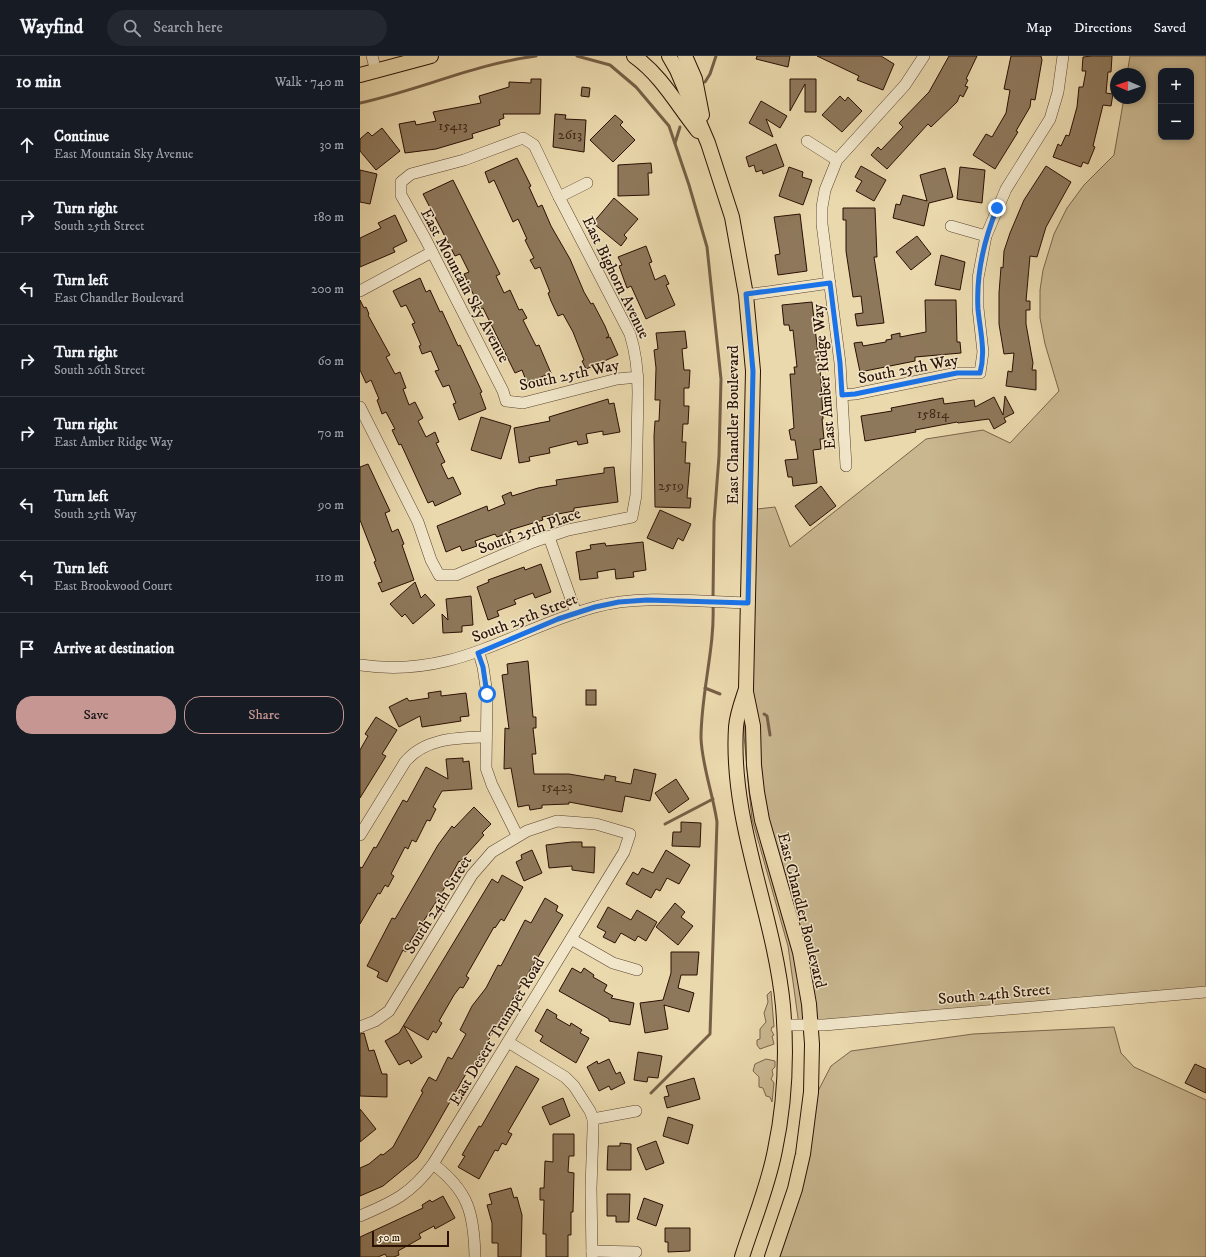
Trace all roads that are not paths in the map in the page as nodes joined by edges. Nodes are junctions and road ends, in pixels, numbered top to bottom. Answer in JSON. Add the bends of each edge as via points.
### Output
{"nodes":[{"id":1,"x":372,"y":56,"type":"edge"},
{"id":2,"x":431,"y":56,"type":"edge"},
{"id":3,"x":634,"y":56,"type":"edge"},
{"id":4,"x":669,"y":56,"type":"edge"},
{"id":5,"x":685,"y":56,"type":"edge"},
{"id":6,"x":924,"y":56,"type":"edge"},
{"id":7,"x":1063,"y":56,"type":"edge"},
{"id":8,"x":376,"y":72,"type":"junction"},
{"id":9,"x":360,"y":76,"type":"edge"},
{"id":10,"x":808,"y":141,"type":"dead end"},
{"id":11,"x":708,"y":142,"type":"junction"},
{"id":12,"x":837,"y":160,"type":"junction"},
{"id":13,"x":400,"y":182,"type":"joint"},
{"id":14,"x":587,"y":183,"type":"dead end"},
{"id":15,"x":559,"y":197,"type":"junction"},
{"id":16,"x":951,"y":226,"type":"dead end"},
{"id":17,"x":986,"y":236,"type":"junction"},
{"id":18,"x":432,"y":252,"type":"junction"},
{"id":19,"x":830,"y":283,"type":"junction"},
{"id":20,"x":360,"y":291,"type":"edge"},
{"id":21,"x":746,"y":294,"type":"junction"},
{"id":22,"x":638,"y":377,"type":"junction"},
{"id":23,"x":842,"y":395,"type":"junction"},
{"id":24,"x":506,"y":401,"type":"joint"},
{"id":25,"x":360,"y":407,"type":"edge"},
{"id":26,"x":846,"y":466,"type":"dead end"},
{"id":27,"x":632,"y":516,"type":"joint"},
{"id":28,"x":549,"y":537,"type":"junction"},
{"id":29,"x":748,"y":603,"type":"junction"},
{"id":30,"x":576,"y":613,"type":"junction"},
{"id":31,"x":478,"y":653,"type":"junction"},
{"id":32,"x":360,"y":665,"type":"edge"},
{"id":33,"x":746,"y":689,"type":"junction"},
{"id":34,"x":486,"y":737,"type":"junction"},
{"id":35,"x":630,"y":834,"type":"joint"},
{"id":36,"x":360,"y":835,"type":"edge"},
{"id":37,"x":517,"y":835,"type":"junction"},
{"id":38,"x":571,"y":939,"type":"junction"},
{"id":39,"x":636,"y":970,"type":"dead end"},
{"id":40,"x":1206,"y":992,"type":"edge"},
{"id":41,"x":784,"y":1025,"type":"junction"},
{"id":42,"x":810,"y":1025,"type":"junction"},
{"id":43,"x":360,"y":1027,"type":"edge"},
{"id":44,"x":508,"y":1042,"type":"junction"},
{"id":45,"x":636,"y":1111,"type":"dead end"},
{"id":46,"x":593,"y":1119,"type":"junction"},
{"id":47,"x":433,"y":1164,"type":"junction"},
{"id":48,"x":360,"y":1216,"type":"edge"},
{"id":49,"x":636,"y":1252,"type":"dead end"},
{"id":50,"x":592,"y":1254,"type":"edge"},
{"id":51,"x":475,"y":1257,"type":"edge"},
{"id":52,"x":742,"y":1257,"type":"edge"},
{"id":53,"x":772,"y":1257,"type":"edge"}],
"edges":[{"from":1,"to":8,"type":"street"},
{"from":2,"to":8,"type":"main road"},
{"from":3,"to":11,"type":"main road","via":[[663,82]]},
{"from":4,"to":11,"type":"main road","name":"East Chandler Boulevard"},
{"from":5,"to":11,"type":"main road","via":[[695,79]]},
{"from":6,"to":12,"type":"street","name":"East Amber Ridge Way","via":[[905,85]]},
{"from":7,"to":17,"type":"street","via":[[1058,92],[1050,119],[1006,189]]},
{"from":8,"to":9,"type":"main road"},
{"from":10,"to":12,"type":"street"},
{"from":11,"to":21,"type":"main road","name":"East Chandler Boulevard","via":[[732,217]]},
{"from":12,"to":19,"type":"street","name":"East Amber Ridge Way","via":[[825,190],[822,207]]},
{"from":13,"to":15,"type":"street","name":"East Bighorn Avenue","via":[[411,174],[464,160],[523,138],[534,145]]},
{"from":13,"to":18,"type":"street","name":"East Mountain Sky Avenue","via":[[401,195]]},
{"from":14,"to":15,"type":"street"},
{"from":15,"to":22,"type":"street","name":"East Bighorn Avenue","via":[[630,334],[636,353]]},
{"from":16,"to":17,"type":"street"},
{"from":17,"to":23,"type":"street","name":"South 25th Way","via":[[978,278],[978,308],[984,352],[980,373],[957,373]]},
{"from":18,"to":20,"type":"street"},
{"from":18,"to":24,"type":"street","name":"East Mountain Sky Avenue"},
{"from":19,"to":21,"type":"street"},
{"from":19,"to":23,"type":"street","name":"East Amber Ridge Way"},
{"from":21,"to":29,"type":"main road","name":"East Chandler Boulevard","via":[[753,371]]},
{"from":22,"to":24,"type":"street","name":"South 25th Way","via":[[618,378],[523,403]]},
{"from":22,"to":27,"type":"street","name":"East Bighorn Avenue","via":[[636,495]]},
{"from":23,"to":26,"type":"street","name":"East Amber Ridge Way"},
{"from":25,"to":28,"type":"street","name":"South 25th Place","via":[[418,522],[439,575],[456,575]]},
{"from":27,"to":28,"type":"street","name":"South 25th Place","via":[[591,524]]},
{"from":28,"to":30,"type":"street"},
{"from":29,"to":30,"type":"street","name":"South 25th Street","via":[[619,602]]},
{"from":29,"to":33,"type":"main road","name":"East Chandler Boulevard"},
{"from":30,"to":31,"type":"street","name":"South 25th Street"},
{"from":31,"to":32,"type":"street","name":"South 25th Street","via":[[416,668]]},
{"from":31,"to":34,"type":"street","via":[[487,694]]},
{"from":33,"to":41,"type":"main road","name":"East Chandler Boulevard","via":[[736,725],[737,766],[744,821],[775,957]]},
{"from":33,"to":42,"type":"main road","name":"East Chandler Boulevard","via":[[753,726],[754,765],[761,813],[800,952]]},
{"from":34,"to":36,"type":"street","via":[[435,742],[412,753]]},
{"from":34,"to":37,"type":"street","via":[[485,759],[488,777]]},
{"from":35,"to":37,"type":"street","name":"South 24th Street","via":[[596,824],[557,821]]},
{"from":35,"to":38,"type":"street","name":"East Desert Trumpet Road","via":[[624,852]]},
{"from":37,"to":43,"type":"street","name":"South 24th Street","via":[[481,863],[389,1011]]},
{"from":38,"to":39,"type":"street","via":[[613,963]]},
{"from":38,"to":44,"type":"street","name":"East Desert Trumpet Road"},
{"from":40,"to":42,"type":"street","name":"South 24th Street"},
{"from":41,"to":42,"type":"street","name":"South 24th Street"},
{"from":41,"to":52,"type":"main road","name":"East Chandler Boulevard","via":[[780,1124],[766,1187]]},
{"from":42,"to":53,"type":"main road","name":"East Chandler Boulevard","via":[[812,1044],[809,1119],[795,1189]]},
{"from":44,"to":46,"type":"street","via":[[565,1077],[582,1098]]},
{"from":44,"to":47,"type":"street","name":"East Desert Trumpet Road"},
{"from":45,"to":46,"type":"street"},
{"from":46,"to":50,"type":"street"},
{"from":47,"to":48,"type":"street","name":"East Desert Trumpet Road","via":[[417,1184],[403,1196]]},
{"from":47,"to":51,"type":"street","via":[[452,1180],[467,1202],[472,1218]]},
{"from":49,"to":50,"type":"street"}]}
